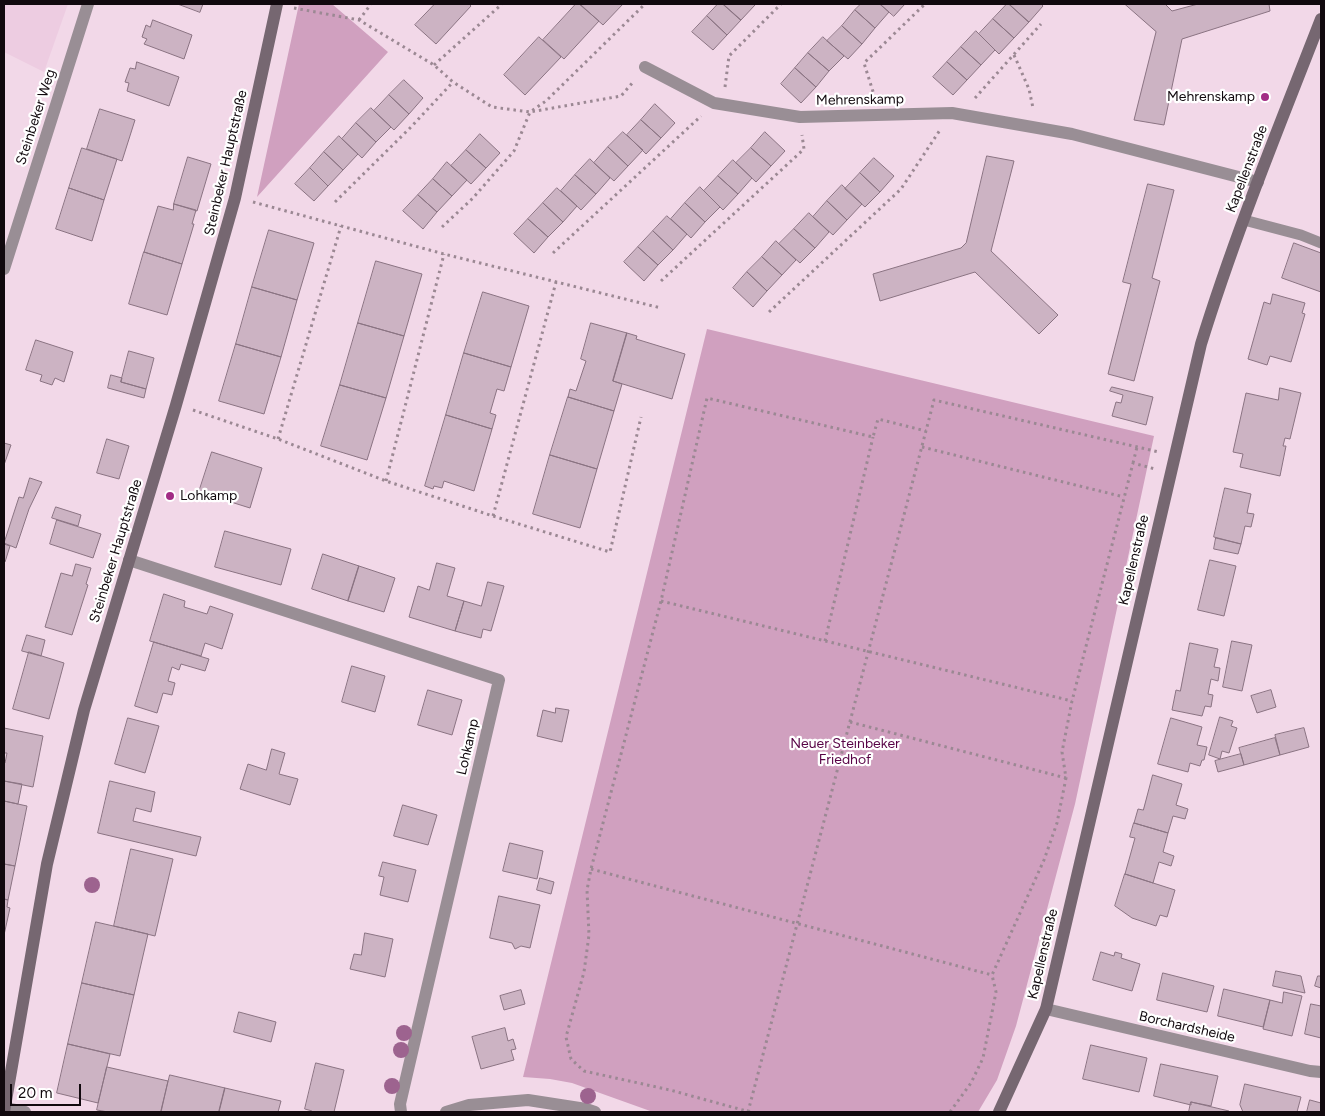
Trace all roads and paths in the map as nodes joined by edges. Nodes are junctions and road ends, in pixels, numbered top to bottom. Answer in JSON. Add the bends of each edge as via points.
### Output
{"nodes":[{"id":1,"x":88,"y":4,"type":"edge"},
{"id":2,"x":277,"y":4,"type":"edge"},
{"id":3,"x":371,"y":4,"type":"edge"},
{"id":4,"x":502,"y":4,"type":"edge"},
{"id":5,"x":645,"y":4,"type":"edge"},
{"id":6,"x":781,"y":4,"type":"edge"},
{"id":7,"x":925,"y":4,"type":"edge"},
{"id":8,"x":1321,"y":19,"type":"edge"},
{"id":9,"x":359,"y":20,"type":"junction"},
{"id":10,"x":1041,"y":24,"type":"dead end"},
{"id":11,"x":1014,"y":56,"type":"junction"},
{"id":12,"x":434,"y":65,"type":"junction"},
{"id":13,"x":645,"y":67,"type":"dead end"},
{"id":14,"x":453,"y":82,"type":"junction"},
{"id":15,"x":621,"y":96,"type":"dead end"},
{"id":16,"x":718,"y":104,"type":"junction"},
{"id":17,"x":530,"y":112,"type":"junction"},
{"id":18,"x":956,"y":114,"type":"junction"},
{"id":19,"x":880,"y":115,"type":"junction"},
{"id":20,"x":800,"y":117,"type":"junction"},
{"id":21,"x":1037,"y":128,"type":"junction"},
{"id":22,"x":1258,"y":182,"type":"junction"},
{"id":23,"x":235,"y":198,"type":"junction"},
{"id":24,"x":335,"y":202,"type":"dead end"},
{"id":25,"x":1244,"y":220,"type":"junction"},
{"id":26,"x":341,"y":226,"type":"junction"},
{"id":27,"x":442,"y":227,"type":"dead end"},
{"id":28,"x":1321,"y":243,"type":"edge"},
{"id":29,"x":553,"y":253,"type":"dead end"},
{"id":30,"x":444,"y":254,"type":"junction"},
{"id":31,"x":4,"y":268,"type":"edge"},
{"id":32,"x":661,"y":281,"type":"dead end"},
{"id":33,"x":556,"y":282,"type":"junction"},
{"id":34,"x":661,"y":308,"type":"dead end"},
{"id":35,"x":769,"y":312,"type":"dead end"},
{"id":36,"x":176,"y":405,"type":"junction"},
{"id":37,"x":641,"y":417,"type":"dead end"},
{"id":38,"x":926,"y":431,"type":"junction"},
{"id":39,"x":873,"y":436,"type":"junction"},
{"id":40,"x":278,"y":439,"type":"junction"},
{"id":41,"x":922,"y":447,"type":"junction"},
{"id":42,"x":1137,"y":447,"type":"junction"},
{"id":43,"x":1174,"y":456,"type":"junction"},
{"id":44,"x":1133,"y":463,"type":"junction"},
{"id":45,"x":1170,"y":472,"type":"junction"},
{"id":46,"x":386,"y":481,"type":"junction"},
{"id":47,"x":1124,"y":497,"type":"junction"},
{"id":48,"x":494,"y":516,"type":"junction"},
{"id":49,"x":129,"y":560,"type":"junction"},
{"id":50,"x":661,"y":601,"type":"junction"},
{"id":51,"x":825,"y":641,"type":"junction"},
{"id":52,"x":868,"y":652,"type":"junction"},
{"id":53,"x":1072,"y":701,"type":"junction"},
{"id":54,"x":850,"y":722,"type":"junction"},
{"id":55,"x":1066,"y":778,"type":"junction"},
{"id":56,"x":591,"y":869,"type":"junction"},
{"id":57,"x":797,"y":924,"type":"junction"},
{"id":58,"x":992,"y":975,"type":"junction"},
{"id":59,"x":1046,"y":1008,"type":"junction"},
{"id":60,"x":1321,"y":1072,"type":"edge"},
{"id":61,"x":4,"y":1110,"type":"edge"},
{"id":62,"x":25,"y":1112,"type":"edge"},
{"id":63,"x":401,"y":1112,"type":"edge"},
{"id":64,"x":446,"y":1112,"type":"edge"},
{"id":65,"x":595,"y":1112,"type":"edge"},
{"id":66,"x":749,"y":1112,"type":"edge"},
{"id":67,"x":950,"y":1112,"type":"edge"},
{"id":68,"x":999,"y":1112,"type":"edge"}],
"edges":[{"from":1,"to":31,"type":"street","name":"Steinbeker Weg"},
{"from":2,"to":9,"type":"path"},
{"from":2,"to":23,"type":"street","name":"Steinbeker Hauptstraße"},
{"from":3,"to":9,"type":"path"},
{"from":4,"to":12,"type":"path"},
{"from":5,"to":17,"type":"path","via":[[546,101]]},
{"from":6,"to":16,"type":"path","via":[[729,56]]},
{"from":7,"to":19,"type":"path","via":[[864,63]]},
{"from":8,"to":22,"type":"street","name":"Kapellenstraße"},
{"from":9,"to":12,"type":"path"},
{"from":10,"to":11,"type":"path"},
{"from":11,"to":18,"type":"path"},
{"from":11,"to":21,"type":"path","via":[[1029,90]]},
{"from":12,"to":14,"type":"path"},
{"from":13,"to":16,"type":"street","name":"Mehrenskamp"},
{"from":14,"to":17,"type":"path","via":[[492,107]]},
{"from":14,"to":24,"type":"path"},
{"from":15,"to":17,"type":"path"},
{"from":16,"to":20,"type":"street","name":"Mehrenskamp"},
{"from":16,"to":29,"type":"path"},
{"from":17,"to":27,"type":"path","via":[[514,151],[473,198]]},
{"from":18,"to":19,"type":"street","name":"Mehrenskamp"},
{"from":18,"to":21,"type":"street","name":"Mehrenskamp"},
{"from":18,"to":35,"type":"path","via":[[901,189]]},
{"from":19,"to":20,"type":"street","name":"Mehrenskamp"},
{"from":20,"to":32,"type":"path","via":[[804,149]]},
{"from":21,"to":22,"type":"street","name":"Mehrenskamp"},
{"from":22,"to":25,"type":"street","name":"Kapellenstraße"},
{"from":23,"to":26,"type":"path"},
{"from":23,"to":36,"type":"street","name":"Steinbeker Hauptstraße"},
{"from":25,"to":28,"type":"lane"},
{"from":25,"to":43,"type":"street","name":"Kapellenstraße","via":[[1201,344]]},
{"from":26,"to":30,"type":"path"},
{"from":26,"to":40,"type":"path"},
{"from":30,"to":33,"type":"path"},
{"from":30,"to":46,"type":"path"},
{"from":33,"to":34,"type":"path"},
{"from":33,"to":48,"type":"path"},
{"from":36,"to":40,"type":"path"},
{"from":36,"to":49,"type":"street","name":"Steinbeker Hauptstraße"},
{"from":37,"to":48,"type":"path","via":[[610,552]]},
{"from":38,"to":39,"type":"path","via":[[878,420]]},
{"from":38,"to":41,"type":"path"},
{"from":38,"to":42,"type":"path","via":[[934,400]]},
{"from":39,"to":50,"type":"path","via":[[707,398]]},
{"from":39,"to":51,"type":"path"},
{"from":40,"to":46,"type":"path"},
{"from":41,"to":47,"type":"path"},
{"from":41,"to":52,"type":"path"},
{"from":42,"to":43,"type":"path"},
{"from":42,"to":44,"type":"path"},
{"from":43,"to":45,"type":"street","name":"Kapellenstraße"},
{"from":44,"to":45,"type":"path"},
{"from":44,"to":47,"type":"path"},
{"from":45,"to":59,"type":"street","name":"Kapellenstraße"},
{"from":46,"to":48,"type":"path"},
{"from":47,"to":53,"type":"path"},
{"from":49,"to":61,"type":"street","name":"Steinbeker Hauptstraße","via":[[84,710],[47,864]]},
{"from":49,"to":63,"type":"street","name":"Lohkamp","via":[[499,680],[400,1104]]},
{"from":50,"to":51,"type":"path"},
{"from":50,"to":56,"type":"path"},
{"from":51,"to":52,"type":"path"},
{"from":52,"to":53,"type":"path"},
{"from":52,"to":54,"type":"path"},
{"from":53,"to":55,"type":"path","via":[[1062,752]]},
{"from":54,"to":55,"type":"path"},
{"from":54,"to":57,"type":"path"},
{"from":55,"to":58,"type":"path","via":[[1057,823],[1044,860]]},
{"from":56,"to":57,"type":"path"},
{"from":56,"to":66,"type":"path","via":[[587,890],[588,935],[584,972],[566,1037],[572,1059],[584,1071]]},
{"from":57,"to":58,"type":"path"},
{"from":57,"to":66,"type":"path"},
{"from":58,"to":67,"type":"path","via":[[996,992],[983,1058],[971,1083]]},
{"from":59,"to":60,"type":"street","name":"Borchardsheide"},
{"from":59,"to":68,"type":"street","name":"Kapellenstraße"},
{"from":61,"to":62,"type":"street"},
{"from":64,"to":65,"type":"street","via":[[469,1105],[528,1100]]}]}
